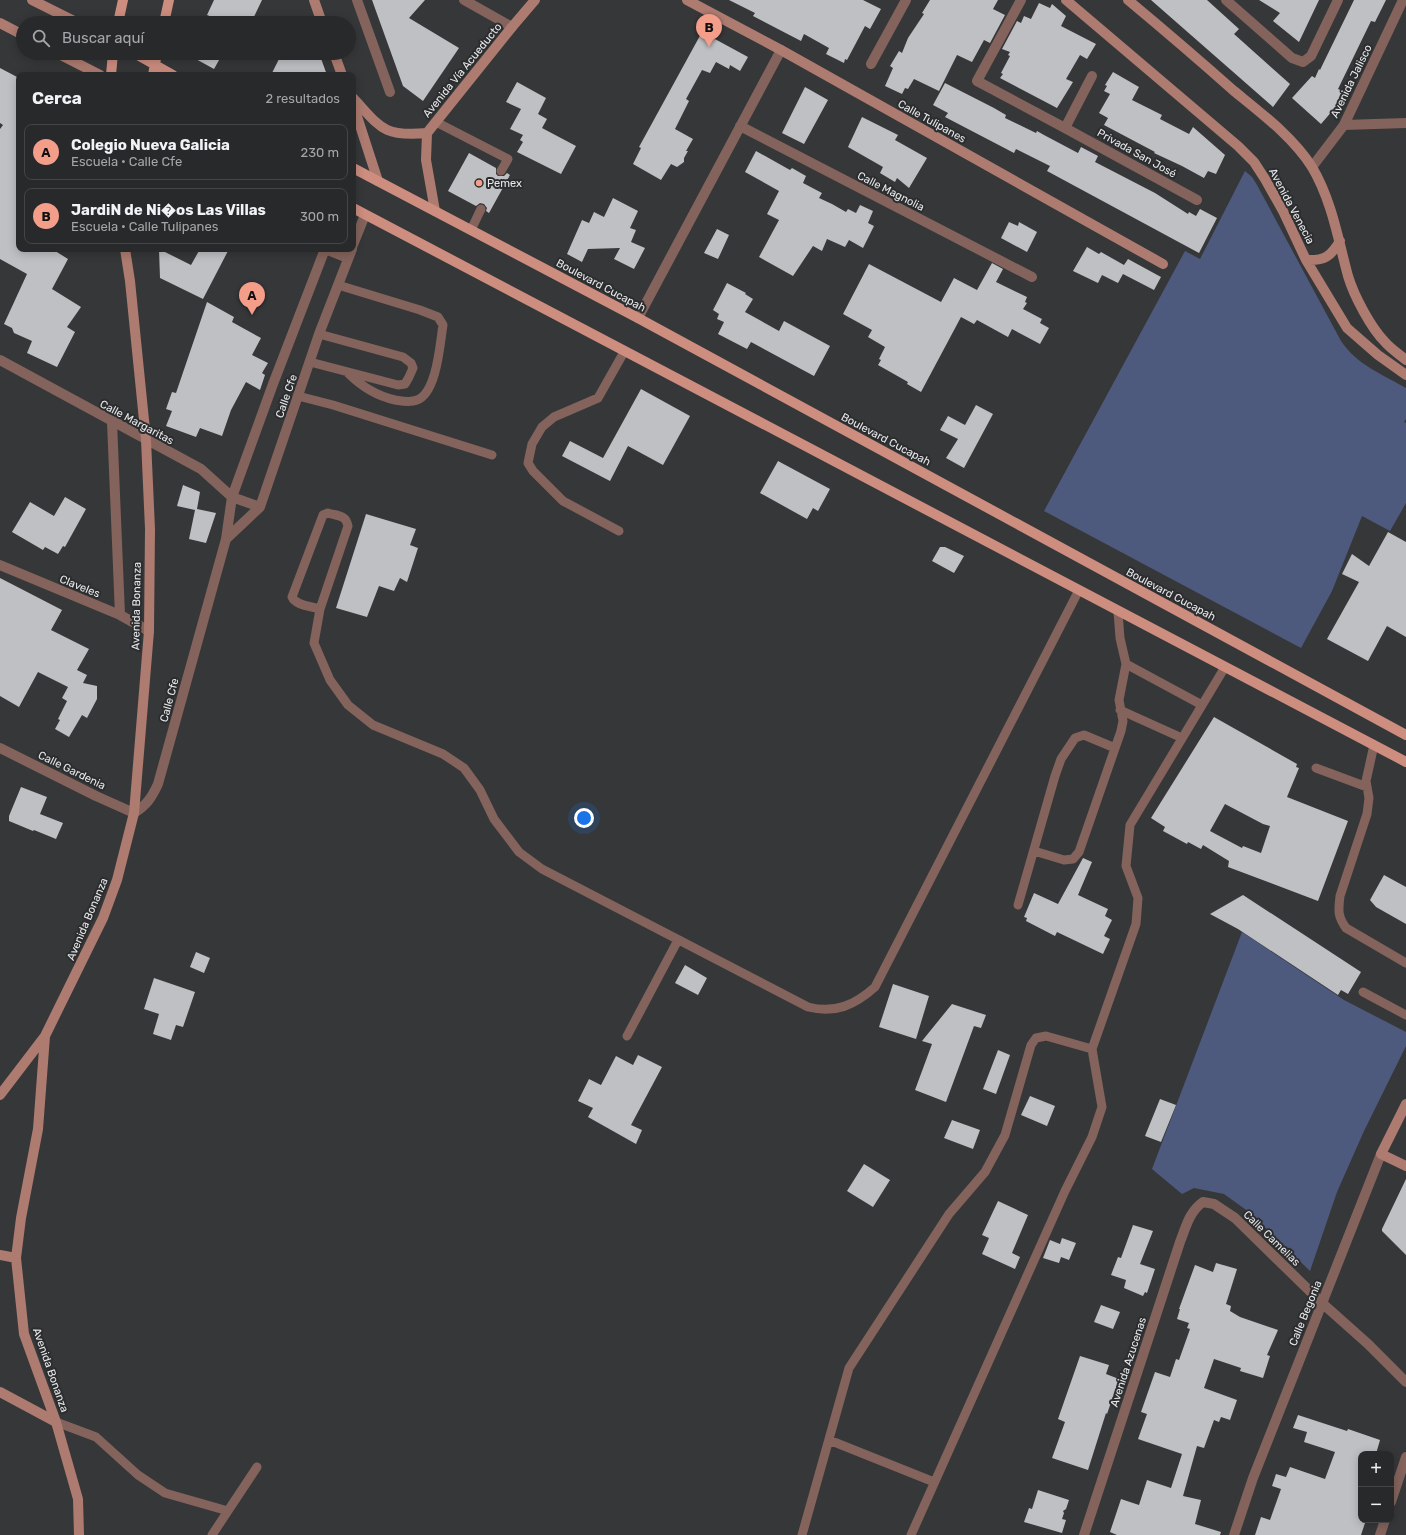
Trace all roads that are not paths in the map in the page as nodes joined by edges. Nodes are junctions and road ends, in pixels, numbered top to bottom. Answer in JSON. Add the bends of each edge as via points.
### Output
{"nodes":[{"id":1,"x":32,"y":0,"type":"edge"},
{"id":2,"x":123,"y":0,"type":"edge"},
{"id":3,"x":169,"y":0,"type":"edge"},
{"id":4,"x":314,"y":0,"type":"edge"},
{"id":5,"x":357,"y":0,"type":"edge"},
{"id":6,"x":464,"y":0,"type":"edge"},
{"id":7,"x":535,"y":0,"type":"edge"},
{"id":8,"x":687,"y":0,"type":"edge"},
{"id":9,"x":906,"y":0,"type":"edge"},
{"id":10,"x":1021,"y":0,"type":"edge"},
{"id":11,"x":1066,"y":0,"type":"edge"},
{"id":12,"x":1128,"y":0,"type":"edge"},
{"id":13,"x":1226,"y":0,"type":"edge"},
{"id":14,"x":1338,"y":0,"type":"edge"},
{"id":15,"x":1403,"y":0,"type":"edge"},
{"id":16,"x":64,"y":16,"type":"edge"},
{"id":17,"x":120,"y":16,"type":"edge"},
{"id":18,"x":166,"y":16,"type":"edge"},
{"id":19,"x":320,"y":16,"type":"edge"},
{"id":20,"x":0,"y":23,"type":"edge"},
{"id":21,"x":512,"y":26,"type":"junction"},
{"id":22,"x":16,"y":31,"type":"edge"},
{"id":23,"x":781,"y":50,"type":"junction"},
{"id":24,"x":71,"y":60,"type":"edge"},
{"id":25,"x":112,"y":60,"type":"edge"},
{"id":26,"x":142,"y":60,"type":"edge"},
{"id":27,"x":156,"y":60,"type":"edge"},
{"id":28,"x":337,"y":60,"type":"edge"},
{"id":29,"x":871,"y":64,"type":"dead end"},
{"id":30,"x":154,"y":70,"type":"edge"},
{"id":31,"x":94,"y":72,"type":"edge"},
{"id":32,"x":111,"y":72,"type":"edge"},
{"id":33,"x":341,"y":72,"type":"edge"},
{"id":34,"x":1092,"y":76,"type":"dead end"},
{"id":35,"x":390,"y":92,"type":"dead end"},
{"id":36,"x":356,"y":101,"type":"edge"},
{"id":37,"x":356,"y":113,"type":"edge"},
{"id":38,"x":436,"y":122,"type":"junction"},
{"id":39,"x":1406,"y":122,"type":"edge"},
{"id":40,"x":1344,"y":125,"type":"junction"},
{"id":41,"x":740,"y":126,"type":"junction"},
{"id":42,"x":1065,"y":128,"type":"junction"},
{"id":43,"x":427,"y":133,"type":"junction"},
{"id":44,"x":1312,"y":167,"type":"junction"},
{"id":45,"x":356,"y":170,"type":"edge"},
{"id":46,"x":501,"y":171,"type":"dead end"},
{"id":47,"x":378,"y":181,"type":"junction"},
{"id":48,"x":1197,"y":200,"type":"dead end"},
{"id":49,"x":481,"y":209,"type":"dead end"},
{"id":50,"x":356,"y":210,"type":"edge"},
{"id":51,"x":435,"y":211,"type":"junction"},
{"id":52,"x":365,"y":215,"type":"junction"},
{"id":53,"x":471,"y":230,"type":"junction"},
{"id":54,"x":356,"y":238,"type":"edge"},
{"id":55,"x":1340,"y":241,"type":"junction"},
{"id":56,"x":125,"y":252,"type":"edge"},
{"id":57,"x":324,"y":252,"type":"edge"},
{"id":58,"x":350,"y":253,"type":"edge"},
{"id":59,"x":1306,"y":260,"type":"junction"},
{"id":60,"x":1164,"y":264,"type":"dead end"},
{"id":61,"x":1032,"y":277,"type":"dead end"},
{"id":62,"x":338,"y":285,"type":"junction"},
{"id":63,"x":638,"y":318,"type":"junction"},
{"id":64,"x":320,"y":334,"type":"junction"},
{"id":65,"x":624,"y":352,"type":"junction"},
{"id":66,"x":0,"y":360,"type":"edge"},
{"id":67,"x":1406,"y":360,"type":"edge"},
{"id":68,"x":310,"y":362,"type":"junction"},
{"id":69,"x":348,"y":373,"type":"junction"},
{"id":70,"x":1406,"y":375,"type":"edge"},
{"id":71,"x":298,"y":396,"type":"junction"},
{"id":72,"x":112,"y":422,"type":"junction"},
{"id":73,"x":146,"y":440,"type":"junction"},
{"id":74,"x":492,"y":455,"type":"dead end"},
{"id":75,"x":232,"y":497,"type":"junction"},
{"id":76,"x":260,"y":506,"type":"junction"},
{"id":77,"x":619,"y":531,"type":"dead end"},
{"id":78,"x":226,"y":539,"type":"junction"},
{"id":79,"x":0,"y":565,"type":"edge"},
{"id":80,"x":1079,"y":590,"type":"junction"},
{"id":81,"x":320,"y":609,"type":"junction"},
{"id":82,"x":1118,"y":612,"type":"junction"},
{"id":83,"x":120,"y":615,"type":"junction"},
{"id":84,"x":149,"y":631,"type":"junction"},
{"id":85,"x":1126,"y":664,"type":"junction"},
{"id":86,"x":1225,"y":667,"type":"junction"},
{"id":87,"x":1202,"y":705,"type":"junction"},
{"id":88,"x":1120,"y":710,"type":"junction"},
{"id":89,"x":1406,"y":735,"type":"edge"},
{"id":90,"x":1182,"y":738,"type":"junction"},
{"id":91,"x":1374,"y":745,"type":"junction"},
{"id":92,"x":0,"y":748,"type":"edge"},
{"id":93,"x":1115,"y":748,"type":"junction"},
{"id":94,"x":1406,"y":762,"type":"edge"},
{"id":95,"x":1316,"y":768,"type":"dead end"},
{"id":96,"x":1368,"y":787,"type":"junction"},
{"id":97,"x":134,"y":813,"type":"junction"},
{"id":98,"x":1034,"y":851,"type":"junction"},
{"id":99,"x":1018,"y":905,"type":"dead end"},
{"id":100,"x":678,"y":940,"type":"junction"},
{"id":101,"x":1406,"y":963,"type":"edge"},
{"id":102,"x":1363,"y":992,"type":"dead end"},
{"id":103,"x":1406,"y":1015,"type":"edge"},
{"id":104,"x":45,"y":1036,"type":"junction"},
{"id":105,"x":627,"y":1036,"type":"dead end"},
{"id":106,"x":1092,"y":1049,"type":"junction"},
{"id":107,"x":0,"y":1095,"type":"edge"},
{"id":108,"x":1406,"y":1104,"type":"edge"},
{"id":109,"x":1381,"y":1154,"type":"junction"},
{"id":110,"x":1406,"y":1166,"type":"edge"},
{"id":111,"x":1203,"y":1202,"type":"joint"},
{"id":112,"x":0,"y":1255,"type":"edge"},
{"id":113,"x":16,"y":1258,"type":"junction"},
{"id":114,"x":1322,"y":1303,"type":"junction"},
{"id":115,"x":1406,"y":1382,"type":"edge"},
{"id":116,"x":0,"y":1392,"type":"edge"},
{"id":117,"x":56,"y":1422,"type":"junction"},
{"id":118,"x":829,"y":1440,"type":"junction"},
{"id":119,"x":1406,"y":1457,"type":"edge"},
{"id":120,"x":257,"y":1467,"type":"dead end"},
{"id":121,"x":934,"y":1482,"type":"junction"},
{"id":122,"x":1394,"y":1493,"type":"edge"},
{"id":123,"x":228,"y":1511,"type":"junction"},
{"id":124,"x":1384,"y":1523,"type":"edge"},
{"id":125,"x":79,"y":1535,"type":"edge"},
{"id":126,"x":212,"y":1535,"type":"edge"},
{"id":127,"x":802,"y":1535,"type":"edge"},
{"id":128,"x":911,"y":1535,"type":"edge"},
{"id":129,"x":1084,"y":1535,"type":"edge"},
{"id":130,"x":1234,"y":1535,"type":"edge"},
{"id":131,"x":1380,"y":1535,"type":"edge"}],
"edges":[{"from":1,"to":16,"type":"street"},
{"from":2,"to":17,"type":"main road"},
{"from":3,"to":18,"type":"main road"},
{"from":4,"to":19,"type":"street"},
{"from":5,"to":35,"type":"street"},
{"from":6,"to":21,"type":"street"},
{"from":7,"to":21,"type":"street","name":"Avenida Vía Acueducto"},
{"from":8,"to":23,"type":"street","name":"Calle Tulipanes"},
{"from":9,"to":29,"type":"street"},
{"from":10,"to":42,"type":"street","name":"Privada San José","via":[[976,81]]},
{"from":11,"to":59,"type":"street","name":"Avenida Venecia","via":[[1254,162],[1283,211]]},
{"from":12,"to":44,"type":"street","via":[[1279,130]]},
{"from":13,"to":14,"type":"street","via":[[1292,58],[1303,62],[1311,56]]},
{"from":15,"to":40,"type":"street","name":"Avenida Jalisco"},
{"from":20,"to":22,"type":"street"},
{"from":21,"to":38,"type":"street","name":"Avenida Vía Acueducto"},
{"from":23,"to":41,"type":"street"},
{"from":23,"to":60,"type":"street","name":"Calle Tulipanes"},
{"from":24,"to":31,"type":"street"},
{"from":25,"to":32,"type":"main road"},
{"from":26,"to":30,"type":"main road"},
{"from":27,"to":30,"type":"main road"},
{"from":28,"to":33,"type":"street"},
{"from":34,"to":42,"type":"street"},
{"from":36,"to":43,"type":"street","via":[[382,129],[409,135]]},
{"from":37,"to":47,"type":"street"},
{"from":38,"to":43,"type":"street","name":"Avenida Vía Acueducto"},
{"from":38,"to":46,"type":"lane","via":[[508,159]]},
{"from":39,"to":40,"type":"street"},
{"from":40,"to":44,"type":"street","name":"Avenida Jalisco"},
{"from":41,"to":61,"type":"street","name":"Calle Magnolia"},
{"from":41,"to":63,"type":"street"},
{"from":42,"to":48,"type":"street","name":"Privada San José"},
{"from":43,"to":51,"type":"street","name":"Avenida Vía Acueducto","via":[[427,166]]},
{"from":44,"to":55,"type":"street","via":[[1324,191]]},
{"from":45,"to":47,"type":"main road","name":"Boulevard Cucapah"},
{"from":47,"to":51,"type":"main road","name":"Boulevard Cucapah"},
{"from":49,"to":53,"type":"lane"},
{"from":50,"to":52,"type":"main road"},
{"from":51,"to":53,"type":"main road","name":"Boulevard Cucapah"},
{"from":52,"to":54,"type":"street"},
{"from":52,"to":65,"type":"main road"},
{"from":53,"to":63,"type":"main road","name":"Boulevard Cucapah"},
{"from":55,"to":59,"type":"street","via":[[1322,260]]},
{"from":55,"to":67,"type":"street","via":[[1349,278],[1359,302],[1385,342]]},
{"from":56,"to":73,"type":"street","name":"Avenida Bonanza"},
{"from":57,"to":75,"type":"street","name":"Calle Cfe"},
{"from":58,"to":62,"type":"street","name":"Calle Cfe"},
{"from":59,"to":70,"type":"street","name":"Avenida Venecia","via":[[1347,328]]},
{"from":62,"to":64,"type":"street","name":"Calle Cfe"},
{"from":62,"to":69,"type":"lane","via":[[420,310],[438,317],[443,325],[433,380],[426,393],[417,400],[404,402],[384,398]]},
{"from":63,"to":89,"type":"main road","name":"Boulevard Cucapah"},
{"from":64,"to":68,"type":"street","name":"Calle Cfe"},
{"from":64,"to":69,"type":"lane","via":[[403,356],[413,368],[405,384],[398,385]]},
{"from":65,"to":77,"type":"lane","via":[[598,398],[554,417],[542,427],[532,444],[528,463],[563,501]]},
{"from":65,"to":80,"type":"main road"},
{"from":66,"to":72,"type":"street","name":"Calle Margaritas"},
{"from":68,"to":69,"type":"lane"},
{"from":68,"to":71,"type":"street","name":"Calle Cfe"},
{"from":71,"to":74,"type":"lane"},
{"from":71,"to":76,"type":"street","name":"Calle Cfe"},
{"from":72,"to":73,"type":"street","name":"Calle Margaritas"},
{"from":72,"to":83,"type":"street"},
{"from":73,"to":75,"type":"street","name":"Calle Margaritas","via":[[201,469]]},
{"from":73,"to":84,"type":"street","name":"Avenida Bonanza","via":[[150,529]]},
{"from":75,"to":76,"type":"street","name":"Calle Margaritas"},
{"from":75,"to":78,"type":"street","name":"Calle Cfe"},
{"from":76,"to":78,"type":"street","name":"Calle Cfe"},
{"from":78,"to":97,"type":"street","name":"Calle Cfe","via":[[158,784],[144,807]]},
{"from":79,"to":83,"type":"street","name":"Claveles"},
{"from":80,"to":82,"type":"main road"},
{"from":80,"to":100,"type":"lane","via":[[875,987],[862,998],[844,1006],[821,1010],[808,1007]]},
{"from":81,"to":81,"type":"lane","via":[[298,603],[292,597],[323,516],[328,513],[344,518],[348,526]]},
{"from":81,"to":100,"type":"lane","via":[[314,643],[330,680],[348,705],[373,725],[443,754],[464,768],[480,790],[494,819],[519,852],[542,869]]},
{"from":82,"to":85,"type":"lane"},
{"from":82,"to":86,"type":"main road"},
{"from":83,"to":84,"type":"street","name":"Claveles"},
{"from":84,"to":97,"type":"street","name":"Avenida Bonanza"},
{"from":85,"to":87,"type":"lane"},
{"from":85,"to":88,"type":"lane","via":[[1119,700]]},
{"from":86,"to":87,"type":"lane"},
{"from":86,"to":91,"type":"main road"},
{"from":87,"to":90,"type":"lane"},
{"from":88,"to":90,"type":"lane"},
{"from":88,"to":93,"type":"lane","via":[[1123,721]]},
{"from":90,"to":106,"type":"lane","via":[[1130,825],[1126,866],[1138,898],[1136,924]]},
{"from":91,"to":94,"type":"main road"},
{"from":91,"to":96,"type":"lane","via":[[1366,781]]},
{"from":92,"to":97,"type":"street","name":"Calle Gardenia"},
{"from":93,"to":98,"type":"lane","via":[[1079,852],[1073,859],[1064,860]]},
{"from":93,"to":98,"type":"lane","via":[[1084,735],[1075,738],[1061,759]]},
{"from":95,"to":96,"type":"lane"},
{"from":96,"to":101,"type":"lane","via":[[1367,814],[1340,896],[1340,920],[1358,936]]},
{"from":97,"to":104,"type":"street","name":"Avenida Bonanza","via":[[117,880],[103,918]]},
{"from":98,"to":99,"type":"lane"},
{"from":100,"to":105,"type":"lane"},
{"from":102,"to":103,"type":"lane"},
{"from":104,"to":107,"type":"street"},
{"from":104,"to":113,"type":"street","name":"Avenida Bonanza","via":[[38,1129]]},
{"from":106,"to":118,"type":"lane","via":[[1046,1036],[1036,1038],[1031,1045],[1005,1136],[985,1172],[950,1214],[849,1368]]},
{"from":106,"to":121,"type":"lane","via":[[1102,1107],[1092,1137],[1065,1191]]},
{"from":108,"to":109,"type":"street","name":"Calle Begonia"},
{"from":109,"to":110,"type":"street"},
{"from":109,"to":114,"type":"street","name":"Calle Begonia"},
{"from":111,"to":114,"type":"street","name":"Calle Camelias","via":[[1214,1204],[1235,1218]]},
{"from":111,"to":129,"type":"street","name":"Avenida Azucenas","via":[[1190,1216],[1180,1242]]},
{"from":112,"to":113,"type":"street"},
{"from":113,"to":117,"type":"street","name":"Avenida Bonanza","via":[[24,1334]]},
{"from":114,"to":115,"type":"street","name":"Calle Camelias"},
{"from":114,"to":130,"type":"street","name":"Calle Begonia","via":[[1253,1478]]},
{"from":116,"to":117,"type":"street"},
{"from":117,"to":123,"type":"lane","via":[[96,1437],[138,1475],[165,1493]]},
{"from":117,"to":125,"type":"street","name":"Avenida Bonanza","via":[[78,1499]]},
{"from":118,"to":121,"type":"lane"},
{"from":118,"to":127,"type":"lane"},
{"from":119,"to":122,"type":"street"},
{"from":120,"to":123,"type":"lane"},
{"from":121,"to":128,"type":"lane"},
{"from":123,"to":126,"type":"lane"},
{"from":124,"to":131,"type":"street"}]}
